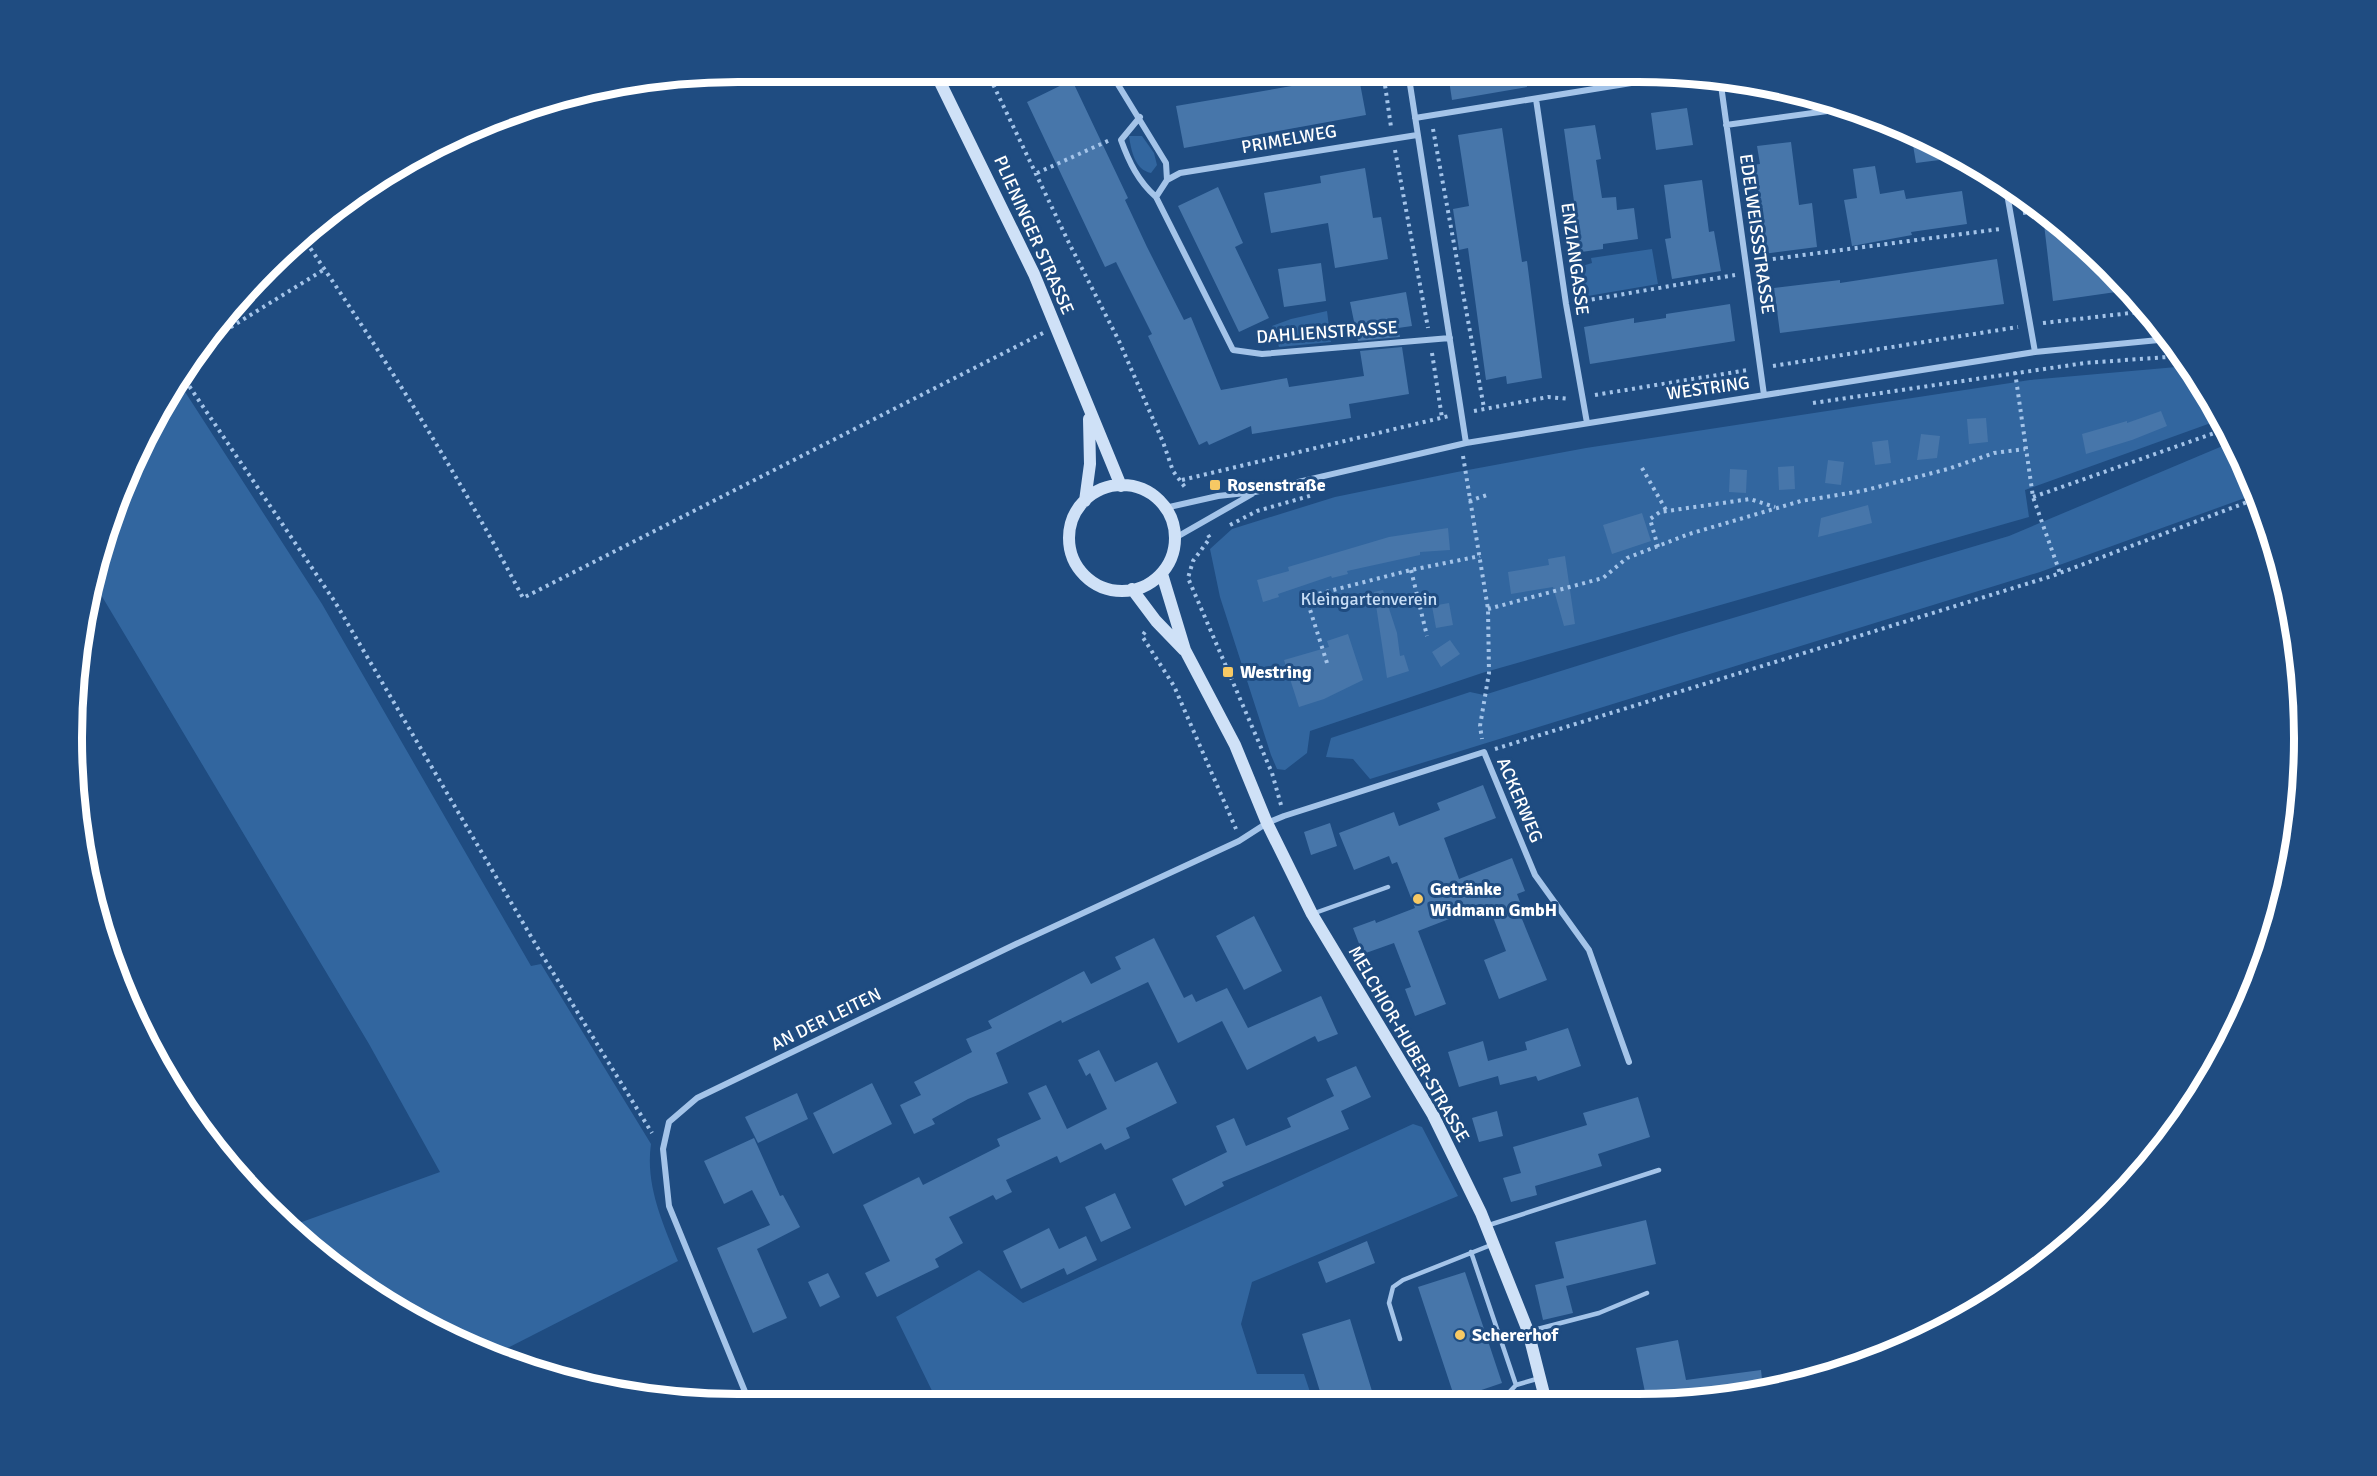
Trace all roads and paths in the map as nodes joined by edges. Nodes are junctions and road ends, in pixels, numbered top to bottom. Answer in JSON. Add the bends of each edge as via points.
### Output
{"nodes":[{"id":1,"x":940,"y":82,"type":"edge"},
{"id":2,"x":992,"y":82,"type":"edge"},
{"id":3,"x":1117,"y":82,"type":"edge"},
{"id":4,"x":1385,"y":82,"type":"edge"},
{"id":5,"x":1409,"y":82,"type":"edge"},
{"id":6,"x":1638,"y":82,"type":"edge"},
{"id":7,"x":1721,"y":88,"type":"edge"},
{"id":8,"x":1536,"y":99,"type":"junction"},
{"id":9,"x":1829,"y":111,"type":"edge"},
{"id":10,"x":1431,"y":116,"type":"junction"},
{"id":11,"x":1140,"y":117,"type":"junction"},
{"id":12,"x":1415,"y":118,"type":"junction"},
{"id":13,"x":1726,"y":124,"type":"junction"},
{"id":14,"x":1124,"y":134,"type":"junction"},
{"id":15,"x":1417,"y":135,"type":"junction"},
{"id":16,"x":1392,"y":137,"type":"junction"},
{"id":17,"x":1037,"y":173,"type":"junction"},
{"id":18,"x":1167,"y":180,"type":"junction"},
{"id":19,"x":2008,"y":196,"type":"edge"},
{"id":20,"x":1156,"y":197,"type":"junction"},
{"id":21,"x":2030,"y":212,"type":"edge"},
{"id":22,"x":2011,"y":215,"type":"junction"},
{"id":23,"x":2013,"y":228,"type":"junction"},
{"id":24,"x":307,"y":244,"type":"edge"},
{"id":25,"x":1746,"y":262,"type":"junction"},
{"id":26,"x":325,"y":269,"type":"junction"},
{"id":27,"x":1748,"y":273,"type":"junction"},
{"id":28,"x":1566,"y":304,"type":"junction"},
{"id":29,"x":2137,"y":312,"type":"edge"},
{"id":30,"x":2030,"y":325,"type":"junction"},
{"id":31,"x":1056,"y":327,"type":"junction"},
{"id":32,"x":225,"y":331,"type":"edge"},
{"id":33,"x":1450,"y":338,"type":"junction"},
{"id":34,"x":1430,"y":339,"type":"junction"},
{"id":35,"x":2160,"y":340,"type":"edge"},
{"id":36,"x":2035,"y":352,"type":"junction"},
{"id":37,"x":2012,"y":356,"type":"junction"},
{"id":38,"x":2172,"y":357,"type":"edge"},
{"id":39,"x":1761,"y":368,"type":"junction"},
{"id":40,"x":2015,"y":373,"type":"junction"},
{"id":41,"x":187,"y":383,"type":"edge"},
{"id":42,"x":1764,"y":395,"type":"junction"},
{"id":43,"x":1582,"y":397,"type":"junction"},
{"id":44,"x":1804,"y":405,"type":"dead end"},
{"id":45,"x":1484,"y":408,"type":"junction"},
{"id":46,"x":1089,"y":412,"type":"junction"},
{"id":47,"x":1463,"y":414,"type":"junction"},
{"id":48,"x":1442,"y":418,"type":"junction"},
{"id":49,"x":1587,"y":423,"type":"junction"},
{"id":50,"x":2218,"y":432,"type":"edge"},
{"id":51,"x":1466,"y":443,"type":"junction"},
{"id":52,"x":2025,"y":449,"type":"junction"},
{"id":53,"x":1473,"y":456,"type":"dead end"},
{"id":54,"x":1463,"y":458,"type":"junction"},
{"id":55,"x":1453,"y":460,"type":"dead end"},
{"id":56,"x":1642,"y":468,"type":"dead end"},
{"id":57,"x":1212,"y":471,"type":"junction"},
{"id":58,"x":1214,"y":478,"type":"dead end"},
{"id":59,"x":1182,"y":480,"type":"junction"},
{"id":60,"x":1121,"y":486,"type":"junction"},
{"id":61,"x":1324,"y":491,"type":"dead end"},
{"id":62,"x":1255,"y":492,"type":"junction"},
{"id":63,"x":1486,"y":495,"type":"dead end"},
{"id":64,"x":2033,"y":497,"type":"junction"},
{"id":65,"x":1085,"y":501,"type":"junction"},
{"id":66,"x":1193,"y":501,"type":"junction"},
{"id":67,"x":1469,"y":501,"type":"junction"},
{"id":68,"x":2250,"y":501,"type":"edge"},
{"id":69,"x":1781,"y":507,"type":"junction"},
{"id":70,"x":1165,"y":508,"type":"junction"},
{"id":71,"x":1666,"y":510,"type":"junction"},
{"id":72,"x":1201,"y":523,"type":"junction"},
{"id":73,"x":1225,"y":528,"type":"dead end"},
{"id":74,"x":1216,"y":532,"type":"dead end"},
{"id":75,"x":1175,"y":538,"type":"junction"},
{"id":76,"x":1209,"y":538,"type":"junction"},
{"id":77,"x":1658,"y":547,"type":"junction"},
{"id":78,"x":1480,"y":556,"type":"junction"},
{"id":79,"x":1412,"y":570,"type":"junction"},
{"id":80,"x":2060,"y":573,"type":"junction"},
{"id":81,"x":1162,"y":574,"type":"junction"},
{"id":82,"x":1132,"y":590,"type":"junction"},
{"id":83,"x":1488,"y":609,"type":"junction"},
{"id":84,"x":1428,"y":636,"type":"dead end"},
{"id":85,"x":1185,"y":651,"type":"junction"},
{"id":86,"x":1327,"y":663,"type":"dead end"},
{"id":87,"x":1197,"y":734,"type":"dead end"},
{"id":88,"x":1484,"y":752,"type":"junction"},
{"id":89,"x":1284,"y":816,"type":"junction"},
{"id":90,"x":1267,"y":823,"type":"junction"},
{"id":91,"x":1239,"y":841,"type":"junction"},
{"id":92,"x":1388,"y":887,"type":"dead end"},
{"id":93,"x":1312,"y":914,"type":"junction"},
{"id":94,"x":1629,"y":1062,"type":"dead end"},
{"id":95,"x":663,"y":1149,"type":"junction"},
{"id":96,"x":1659,"y":1170,"type":"dead end"},
{"id":97,"x":1486,"y":1226,"type":"junction"},
{"id":98,"x":1493,"y":1244,"type":"junction"},
{"id":99,"x":1471,"y":1252,"type":"junction"},
{"id":100,"x":1647,"y":1293,"type":"dead end"},
{"id":101,"x":1528,"y":1331,"type":"junction"},
{"id":102,"x":1400,"y":1339,"type":"dead end"},
{"id":103,"x":1540,"y":1378,"type":"junction"},
{"id":104,"x":1516,"y":1385,"type":"junction"},
{"id":105,"x":746,"y":1394,"type":"edge"},
{"id":106,"x":1508,"y":1394,"type":"edge"},
{"id":107,"x":1544,"y":1394,"type":"edge"}],
"edges":[{"from":1,"to":31,"type":"street","name":"PLIENINGER STRASSE","via":[[999,198]]},
{"from":2,"to":17,"type":"path"},
{"from":3,"to":11,"type":"street"},
{"from":4,"to":16,"type":"path"},
{"from":5,"to":12,"type":"street"},
{"from":6,"to":8,"type":"street"},
{"from":7,"to":13,"type":"street","name":"EDELWEISSSTRASSE"},
{"from":8,"to":10,"type":"street"},
{"from":8,"to":28,"type":"street","name":"ENZIANGASSE"},
{"from":9,"to":13,"type":"street"},
{"from":10,"to":12,"type":"street"},
{"from":10,"to":45,"type":"path"},
{"from":11,"to":14,"type":"street"},
{"from":11,"to":18,"type":"street","via":[[1166,163]]},
{"from":12,"to":15,"type":"street"},
{"from":13,"to":25,"type":"street","name":"EDELWEISSSTRASSE"},
{"from":14,"to":17,"type":"path"},
{"from":14,"to":20,"type":"street","name":"DAHLIENSTRASSE","via":[[1121,140],[1127,157],[1143,186]]},
{"from":15,"to":16,"type":"street","name":"PRIMELWEG"},
{"from":15,"to":33,"type":"street"},
{"from":16,"to":18,"type":"street","name":"PRIMELWEG","via":[[1180,173]]},
{"from":16,"to":34,"type":"path"},
{"from":17,"to":59,"type":"path","via":[[1119,341],[1173,471]]},
{"from":18,"to":20,"type":"street"},
{"from":19,"to":22,"type":"street"},
{"from":20,"to":34,"type":"street","name":"DAHLIENSTRASSE","via":[[1233,350],[1262,354]]},
{"from":21,"to":22,"type":"path"},
{"from":22,"to":23,"type":"street"},
{"from":23,"to":25,"type":"path"},
{"from":23,"to":30,"type":"street"},
{"from":24,"to":26,"type":"path"},
{"from":25,"to":27,"type":"street","name":"EDELWEISSSTRASSE"},
{"from":26,"to":31,"type":"path","via":[[452,468],[523,598]]},
{"from":26,"to":32,"type":"path"},
{"from":27,"to":28,"type":"path"},
{"from":27,"to":39,"type":"street","name":"EDELWEISSSTRASSE"},
{"from":28,"to":43,"type":"street","name":"ENZIANGASSE"},
{"from":29,"to":30,"type":"path"},
{"from":30,"to":36,"type":"street"},
{"from":30,"to":39,"type":"path"},
{"from":31,"to":46,"type":"street","name":"PLIENINGER STRASSE"},
{"from":33,"to":34,"type":"street","name":"DAHLIENSTRASSE"},
{"from":33,"to":47,"type":"street"},
{"from":34,"to":48,"type":"path"},
{"from":35,"to":36,"type":"street","name":"WESTRING"},
{"from":36,"to":37,"type":"street","name":"WESTRING"},
{"from":37,"to":40,"type":"path"},
{"from":37,"to":42,"type":"street","name":"WESTRING"},
{"from":38,"to":40,"type":"path"},
{"from":39,"to":42,"type":"street","name":"EDELWEISSSTRASSE"},
{"from":39,"to":43,"type":"path"},
{"from":40,"to":44,"type":"path"},
{"from":40,"to":52,"type":"path"},
{"from":41,"to":95,"type":"path","via":[[335,602],[536,945]]},
{"from":42,"to":49,"type":"street","name":"WESTRING"},
{"from":43,"to":45,"type":"path","via":[[1548,397]]},
{"from":43,"to":49,"type":"street","name":"ENZIANGASSE"},
{"from":45,"to":47,"type":"path"},
{"from":46,"to":60,"type":"street","name":"PLIENINGER STRASSE"},
{"from":46,"to":65,"type":"street","name":"PLIENINGER STRASSE","via":[[1090,464]]},
{"from":47,"to":48,"type":"path"},
{"from":47,"to":51,"type":"street"},
{"from":48,"to":57,"type":"path"},
{"from":49,"to":51,"type":"street","name":"WESTRING"},
{"from":50,"to":64,"type":"path"},
{"from":51,"to":54,"type":"path"},
{"from":51,"to":62,"type":"street","name":"WESTRING"},
{"from":52,"to":64,"type":"path"},
{"from":52,"to":69,"type":"path","via":[[1994,453],[1883,486]]},
{"from":53,"to":54,"type":"path"},
{"from":54,"to":55,"type":"path"},
{"from":54,"to":67,"type":"path"},
{"from":56,"to":71,"type":"path"},
{"from":57,"to":58,"type":"path"},
{"from":57,"to":59,"type":"path"},
{"from":59,"to":66,"type":"path"},
{"from":60,"to":65,"type":"street","via":[[1101,490]]},
{"from":60,"to":70,"type":"street","via":[[1151,494]]},
{"from":61,"to":73,"type":"path","via":[[1257,511]]},
{"from":62,"to":66,"type":"street","name":"WESTRING"},
{"from":62,"to":72,"type":"street","name":"WESTRING"},
{"from":63,"to":67,"type":"path"},
{"from":64,"to":80,"type":"path"},
{"from":65,"to":82,"type":"street","name":"PLIENINGER STRASSE","via":[[1071,527],[1075,561],[1100,586]]},
{"from":66,"to":70,"type":"street","name":"WESTRING"},
{"from":67,"to":78,"type":"path"},
{"from":68,"to":80,"type":"path"},
{"from":69,"to":71,"type":"path","via":[[1750,499]]},
{"from":69,"to":77,"type":"path"},
{"from":70,"to":75,"type":"street","via":[[1174,525]]},
{"from":71,"to":77,"type":"path","via":[[1650,519]]},
{"from":72,"to":75,"type":"street","name":"WESTRING"},
{"from":72,"to":76,"type":"path"},
{"from":74,"to":76,"type":"path"},
{"from":75,"to":81,"type":"street","via":[[1174,551]]},
{"from":76,"to":89,"type":"path","via":[[1193,561],[1188,578],[1272,772]]},
{"from":77,"to":83,"type":"path","via":[[1627,558],[1604,578]]},
{"from":78,"to":79,"type":"path"},
{"from":78,"to":83,"type":"path"},
{"from":79,"to":84,"type":"path"},
{"from":79,"to":86,"type":"path","via":[[1306,597]]},
{"from":80,"to":88,"type":"path"},
{"from":81,"to":82,"type":"street"},
{"from":81,"to":85,"type":"street"},
{"from":82,"to":85,"type":"street"},
{"from":83,"to":88,"type":"path","via":[[1490,673],[1480,726]]},
{"from":85,"to":90,"type":"street","name":"MELCHIOR-HUBER-STRASSE","via":[[1235,745]]},
{"from":87,"to":91,"type":"path"},
{"from":88,"to":89,"type":"street","name":"ACKERWEG"},
{"from":88,"to":94,"type":"street","name":"ACKERWEG","via":[[1535,875],[1589,950]]},
{"from":89,"to":90,"type":"street","name":"ACKERWEG"},
{"from":90,"to":91,"type":"street","name":"AN DER LEITEN"},
{"from":90,"to":93,"type":"street","name":"MELCHIOR-HUBER-STRASSE"},
{"from":91,"to":95,"type":"street","name":"AN DER LEITEN","via":[[697,1098],[669,1122]]},
{"from":92,"to":93,"type":"lane"},
{"from":93,"to":97,"type":"street","name":"MELCHIOR-HUBER-STRASSE","via":[[1433,1115]]},
{"from":95,"to":105,"type":"street","name":"AN DER LEITEN","via":[[669,1206]]},
{"from":96,"to":97,"type":"lane"},
{"from":97,"to":98,"type":"street","name":"MELCHIOR-HUBER-STRASSE"},
{"from":98,"to":99,"type":"lane"},
{"from":98,"to":101,"type":"street","name":"MELCHIOR-HUBER-STRASSE"},
{"from":99,"to":102,"type":"lane","via":[[1394,1287],[1389,1304]]},
{"from":99,"to":104,"type":"lane"},
{"from":100,"to":101,"type":"lane","via":[[1599,1313]]},
{"from":101,"to":103,"type":"street","name":"MELCHIOR-HUBER-STRASSE"},
{"from":103,"to":104,"type":"lane"},
{"from":103,"to":107,"type":"street","name":"MELCHIOR-HUBER-STRASSE"},
{"from":104,"to":106,"type":"lane"}]}
